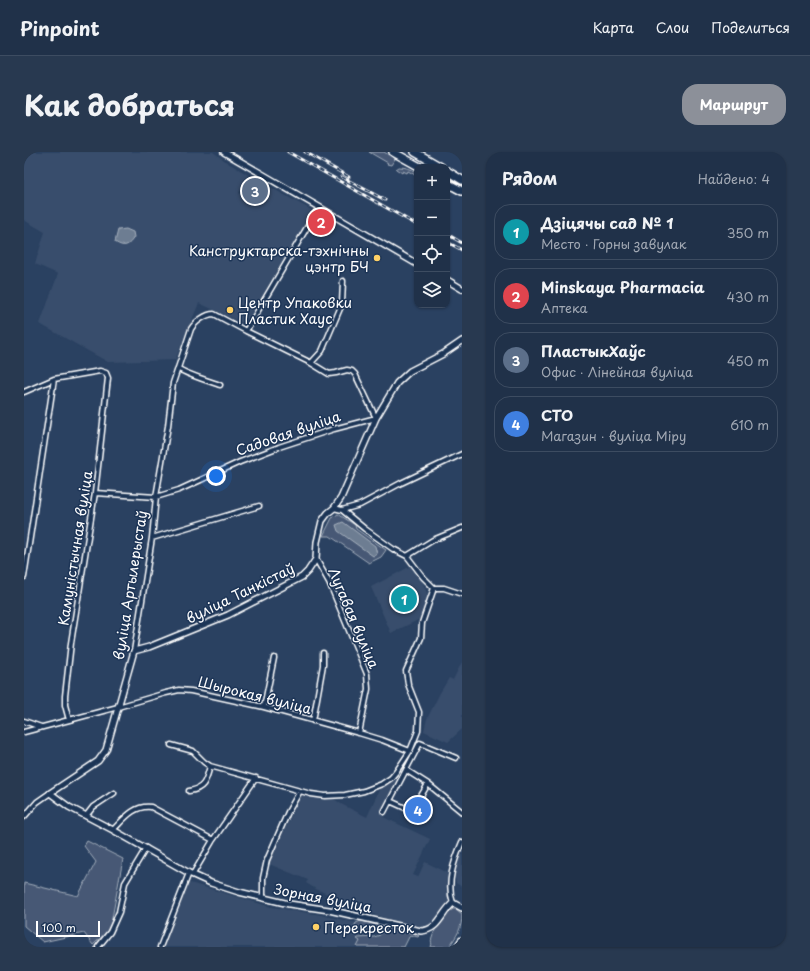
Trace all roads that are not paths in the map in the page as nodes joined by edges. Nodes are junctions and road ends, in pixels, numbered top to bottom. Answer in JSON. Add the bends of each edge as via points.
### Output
{"nodes":[{"id":1,"x":224,"y":152,"type":"edge"},
{"id":2,"x":393,"y":152,"type":"edge"},
{"id":3,"x":415,"y":152,"type":"edge"},
{"id":4,"x":415,"y":164,"type":"edge"},
{"id":5,"x":436,"y":164,"type":"edge"},
{"id":6,"x":450,"y":173,"type":"edge"},
{"id":7,"x":462,"y":179,"type":"edge"},
{"id":8,"x":450,"y":185,"type":"edge"},
{"id":9,"x":462,"y":192,"type":"edge"},
{"id":10,"x":319,"y":207,"type":"junction"},
{"id":11,"x":414,"y":262,"type":"edge"},
{"id":12,"x":343,"y":281,"type":"dead end"},
{"id":13,"x":450,"y":282,"type":"edge"},
{"id":14,"x":462,"y":289,"type":"edge"},
{"id":15,"x":246,"y":331,"type":"junction"},
{"id":16,"x":462,"y":342,"type":"edge"},
{"id":17,"x":311,"y":363,"type":"junction"},
{"id":18,"x":179,"y":366,"type":"junction"},
{"id":19,"x":54,"y":379,"type":"junction"},
{"id":20,"x":220,"y":385,"type":"dead end"},
{"id":21,"x":24,"y":392,"type":"edge"},
{"id":22,"x":376,"y":418,"type":"junction"},
{"id":23,"x":462,"y":454,"type":"edge"},
{"id":24,"x":95,"y":493,"type":"junction"},
{"id":25,"x":156,"y":496,"type":"junction"},
{"id":26,"x":259,"y":506,"type":"dead end"},
{"id":27,"x":334,"y":508,"type":"junction"},
{"id":28,"x":342,"y":510,"type":"junction"},
{"id":29,"x":462,"y":528,"type":"edge"},
{"id":30,"x":152,"y":538,"type":"junction"},
{"id":31,"x":407,"y":556,"type":"junction"},
{"id":32,"x":316,"y":559,"type":"junction"},
{"id":33,"x":24,"y":577,"type":"edge"},
{"id":34,"x":434,"y":588,"type":"junction"},
{"id":35,"x":462,"y":594,"type":"edge"},
{"id":36,"x":134,"y":652,"type":"junction"},
{"id":37,"x":323,"y":654,"type":"dead end"},
{"id":38,"x":274,"y":658,"type":"dead end"},
{"id":39,"x":118,"y":707,"type":"junction"},
{"id":40,"x":264,"y":707,"type":"junction"},
{"id":41,"x":69,"y":720,"type":"junction"},
{"id":42,"x":24,"y":721,"type":"edge"},
{"id":43,"x":313,"y":721,"type":"junction"},
{"id":44,"x":41,"y":727,"type":"junction"},
{"id":45,"x":24,"y":732,"type":"edge"},
{"id":46,"x":359,"y":733,"type":"junction"},
{"id":47,"x":171,"y":745,"type":"dead end"},
{"id":48,"x":410,"y":751,"type":"junction"},
{"id":49,"x":456,"y":758,"type":"dead end"},
{"id":50,"x":210,"y":766,"type":"junction"},
{"id":51,"x":406,"y":770,"type":"junction"},
{"id":52,"x":256,"y":778,"type":"junction"},
{"id":53,"x":428,"y":784,"type":"junction"},
{"id":54,"x":189,"y":791,"type":"dead end"},
{"id":55,"x":300,"y":791,"type":"junction"},
{"id":56,"x":50,"y":793,"type":"junction"},
{"id":57,"x":114,"y":793,"type":"dead end"},
{"id":58,"x":390,"y":801,"type":"junction"},
{"id":59,"x":384,"y":812,"type":"dead end"},
{"id":60,"x":462,"y":812,"type":"edge"},
{"id":61,"x":86,"y":816,"type":"junction"},
{"id":62,"x":24,"y":817,"type":"edge"},
{"id":63,"x":112,"y":830,"type":"junction"},
{"id":64,"x":213,"y":840,"type":"junction"},
{"id":65,"x":462,"y":842,"type":"edge"},
{"id":66,"x":146,"y":848,"type":"junction"},
{"id":67,"x":191,"y":874,"type":"junction"},
{"id":68,"x":263,"y":898,"type":"junction"},
{"id":69,"x":453,"y":903,"type":"junction"},
{"id":70,"x":462,"y":908,"type":"edge"},
{"id":71,"x":462,"y":941,"type":"edge"},
{"id":72,"x":98,"y":947,"type":"edge"},
{"id":73,"x":160,"y":947,"type":"edge"},
{"id":74,"x":458,"y":947,"type":"edge"}],
"edges":[{"from":1,"to":10,"type":"street"},
{"from":2,"to":4,"type":"highway"},
{"from":3,"to":5,"type":"highway"},
{"from":6,"to":7,"type":"highway"},
{"from":8,"to":9,"type":"highway"},
{"from":10,"to":11,"type":"street"},
{"from":10,"to":15,"type":"street"},
{"from":12,"to":17,"type":"street","via":[[342,304],[322,351]]},
{"from":13,"to":14,"type":"street"},
{"from":15,"to":17,"type":"street"},
{"from":15,"to":18,"type":"street","name":"вуліца Артылерыстаў","via":[[210,314],[190,329]]},
{"from":16,"to":22,"type":"street","via":[[403,376]]},
{"from":17,"to":22,"type":"street","via":[[329,374],[347,370],[354,372]]},
{"from":18,"to":20,"type":"street","via":[[181,372]]},
{"from":18,"to":25,"type":"street","name":"вуліца Артылерыстаў","via":[[173,383]]},
{"from":19,"to":21,"type":"street"},
{"from":19,"to":24,"type":"street","name":"Камуністычная вуліца","via":[[100,371],[106,373],[108,378]]},
{"from":19,"to":33,"type":"street"},
{"from":22,"to":25,"type":"street","name":"Садовая вуліца","via":[[279,447],[179,490]]},
{"from":22,"to":27,"type":"street","via":[[341,498]]},
{"from":23,"to":28,"type":"street","via":[[360,505]]},
{"from":24,"to":25,"type":"street","name":"Садовая вуліца"},
{"from":24,"to":41,"type":"street","name":"Камуністычная вуліца","via":[[71,643],[65,696]]},
{"from":25,"to":30,"type":"street","name":"вуліца Артылерыстаў"},
{"from":26,"to":30,"type":"street"},
{"from":27,"to":28,"type":"street"},
{"from":27,"to":32,"type":"street","via":[[321,525]]},
{"from":28,"to":31,"type":"street","via":[[393,549]]},
{"from":29,"to":31,"type":"street","via":[[433,540]]},
{"from":30,"to":36,"type":"street","name":"вуліца Артылерыстаў"},
{"from":31,"to":34,"type":"street"},
{"from":32,"to":36,"type":"street","name":"вуліца Танкістаў","via":[[302,577],[287,586],[228,615]]},
{"from":32,"to":46,"type":"street","name":"Лугавая вуліца","via":[[329,582],[367,674],[368,689]]},
{"from":34,"to":35,"type":"street","via":[[444,588]]},
{"from":34,"to":48,"type":"street","via":[[422,623],[421,638],[406,671],[419,723]]},
{"from":36,"to":39,"type":"street","name":"вуліца Артылерыстаў"},
{"from":37,"to":43,"type":"street"},
{"from":38,"to":40,"type":"street"},
{"from":39,"to":40,"type":"street","name":"Шырокая вуліца","via":[[179,690]]},
{"from":39,"to":41,"type":"street","name":"Шырокая вуліца"},
{"from":39,"to":56,"type":"street","name":"вуліца Артылерыстаў","via":[[102,756]]},
{"from":40,"to":43,"type":"street","name":"Шырокая вуліца"},
{"from":41,"to":44,"type":"street","name":"Шырокая вуліца"},
{"from":42,"to":44,"type":"street"},
{"from":43,"to":46,"type":"street","name":"Шырокая вуліца"},
{"from":44,"to":45,"type":"street","name":"Шырокая вуліца"},
{"from":46,"to":48,"type":"street","name":"Шырокая вуліца"},
{"from":47,"to":50,"type":"street","via":[[193,751]]},
{"from":48,"to":55,"type":"street","via":[[396,772],[382,784],[364,791],[324,796]]},
{"from":49,"to":51,"type":"street","via":[[420,743]]},
{"from":50,"to":52,"type":"street"},
{"from":50,"to":54,"type":"street","via":[[203,785],[197,790]]},
{"from":51,"to":53,"type":"street"},
{"from":51,"to":58,"type":"street"},
{"from":52,"to":55,"type":"street"},
{"from":52,"to":64,"type":"street"},
{"from":53,"to":58,"type":"street","via":[[412,812]]},
{"from":53,"to":60,"type":"street"},
{"from":55,"to":68,"type":"street","via":[[267,860],[263,878]]},
{"from":56,"to":61,"type":"street","name":"Зорная вуліца"},
{"from":56,"to":62,"type":"street","name":"вуліца Артылерыстаў"},
{"from":57,"to":61,"type":"street","via":[[93,807]]},
{"from":58,"to":59,"type":"street"},
{"from":61,"to":63,"type":"street","name":"Зорная вуліца"},
{"from":63,"to":64,"type":"street","via":[[143,806],[151,807]]},
{"from":63,"to":66,"type":"street","name":"Зорная вуліца"},
{"from":64,"to":67,"type":"street"},
{"from":65,"to":69,"type":"street","via":[[452,869]]},
{"from":66,"to":67,"type":"street","name":"Зорная вуліца"},
{"from":66,"to":72,"type":"street","via":[[125,883],[119,912],[110,932]]},
{"from":67,"to":68,"type":"street","name":"Зорная вуліца","via":[[211,883]]},
{"from":67,"to":73,"type":"street"},
{"from":68,"to":69,"type":"street","name":"Зорная вуліца","via":[[421,931],[436,926]]},
{"from":69,"to":70,"type":"street"},
{"from":71,"to":74,"type":"highway"}]}
